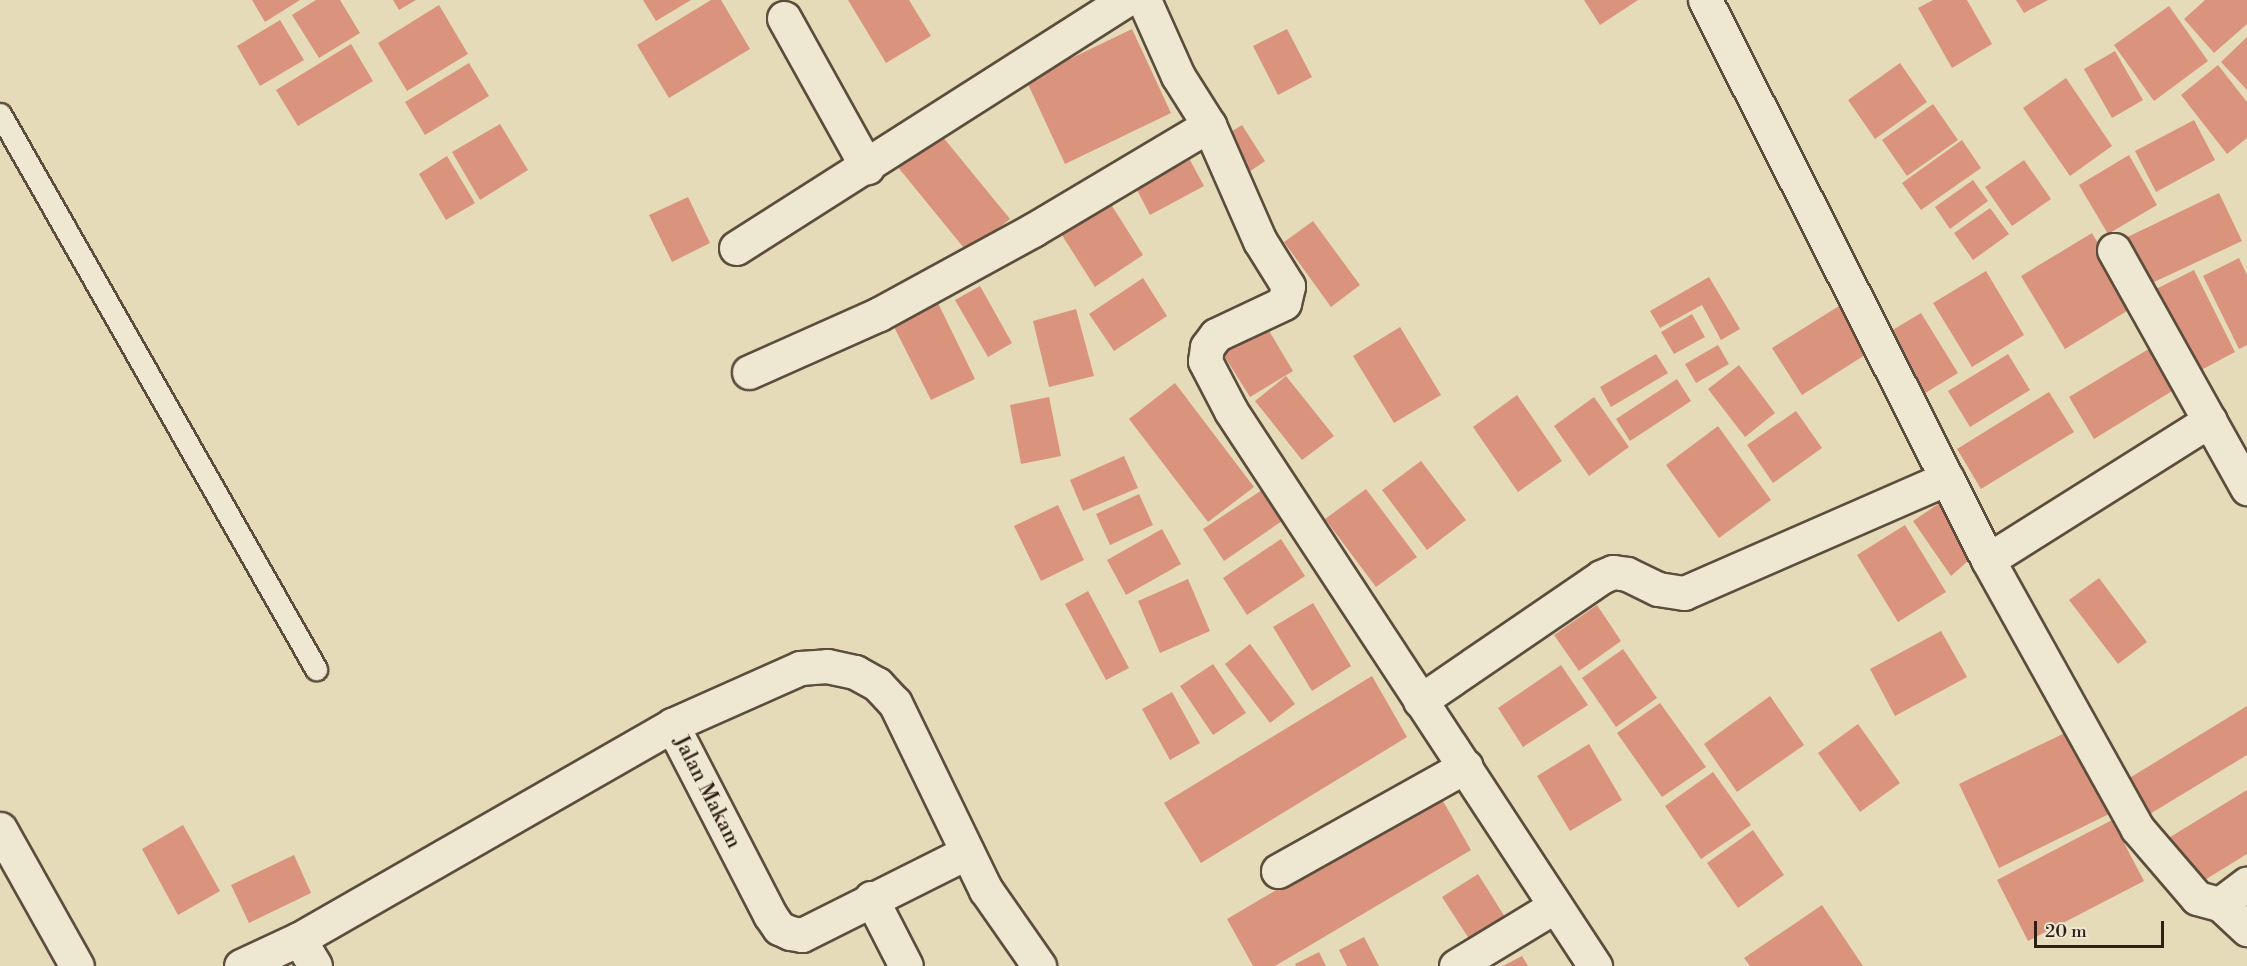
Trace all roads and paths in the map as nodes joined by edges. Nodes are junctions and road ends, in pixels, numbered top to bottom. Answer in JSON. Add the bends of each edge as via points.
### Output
{"nodes":[{"id":1,"x":1126,"y":0,"type":"edge"},
{"id":2,"x":1144,"y":0,"type":"edge"},
{"id":3,"x":1705,"y":0,"type":"edge"},
{"id":4,"x":784,"y":18,"type":"dead end"},
{"id":5,"x":0,"y":114,"type":"edge"},
{"id":6,"x":1209,"y":125,"type":"junction"},
{"id":7,"x":867,"y":167,"type":"junction"},
{"id":8,"x":736,"y":248,"type":"dead end"},
{"id":9,"x":2114,"y":250,"type":"dead end"},
{"id":10,"x":749,"y":372,"type":"dead end"},
{"id":11,"x":2210,"y":420,"type":"junction"},
{"id":12,"x":1947,"y":478,"type":"junction"},
{"id":13,"x":2247,"y":488,"type":"edge"},
{"id":14,"x":1988,"y":560,"type":"junction"},
{"id":15,"x":316,"y":669,"type":"dead end"},
{"id":16,"x":1420,"y":701,"type":"junction"},
{"id":17,"x":672,"y":725,"type":"junction"},
{"id":18,"x":1466,"y":766,"type":"junction"},
{"id":19,"x":0,"y":829,"type":"edge"},
{"id":20,"x":966,"y":853,"type":"junction"},
{"id":21,"x":1278,"y":871,"type":"dead end"},
{"id":22,"x":2247,"y":884,"type":"edge"},
{"id":23,"x":871,"y":898,"type":"junction"},
{"id":24,"x":2220,"y":904,"type":"junction"},
{"id":25,"x":1555,"y":906,"type":"junction"},
{"id":26,"x":2247,"y":929,"type":"edge"},
{"id":27,"x":307,"y":953,"type":"edge"},
{"id":28,"x":76,"y":966,"type":"edge"},
{"id":29,"x":241,"y":966,"type":"edge"},
{"id":30,"x":906,"y":966,"type":"edge"},
{"id":31,"x":1039,"y":966,"type":"edge"},
{"id":32,"x":1456,"y":966,"type":"edge"},
{"id":33,"x":1595,"y":966,"type":"edge"}],
"edges":[{"from":1,"to":7,"type":"street"},
{"from":2,"to":6,"type":"street","via":[[1178,76]]},
{"from":3,"to":12,"type":"street"},
{"from":4,"to":7,"type":"street"},
{"from":5,"to":15,"type":"lane"},
{"from":6,"to":10,"type":"street","via":[[1033,230],[879,314]]},
{"from":6,"to":16,"type":"street","via":[[1260,242],[1288,286],[1284,303],[1216,335],[1207,347],[1205,361],[1231,411]]},
{"from":7,"to":8,"type":"street"},
{"from":9,"to":11,"type":"street"},
{"from":11,"to":13,"type":"street"},
{"from":11,"to":14,"type":"street"},
{"from":12,"to":14,"type":"street"},
{"from":12,"to":16,"type":"street","via":[[1684,593],[1658,589],[1627,574],[1613,572],[1601,577]]},
{"from":14,"to":24,"type":"street","via":[[2137,828],[2196,898]]},
{"from":16,"to":18,"type":"street"},
{"from":17,"to":20,"type":"street","via":[[800,668],[827,666],[855,672],[877,684],[895,703]]},
{"from":17,"to":23,"type":"street","name":"Jalan Makam","via":[[779,928],[802,935]]},
{"from":17,"to":27,"type":"street","name":"Jalan Makam"},
{"from":18,"to":21,"type":"street"},
{"from":18,"to":25,"type":"street"},
{"from":19,"to":28,"type":"street"},
{"from":20,"to":23,"type":"street","name":"Jalan Makam"},
{"from":20,"to":31,"type":"street","via":[[1005,920]]},
{"from":22,"to":24,"type":"street"},
{"from":23,"to":30,"type":"street"},
{"from":24,"to":26,"type":"street"},
{"from":25,"to":32,"type":"street"},
{"from":25,"to":33,"type":"street"},
{"from":27,"to":29,"type":"street","name":"Jalan Makam"}]}
